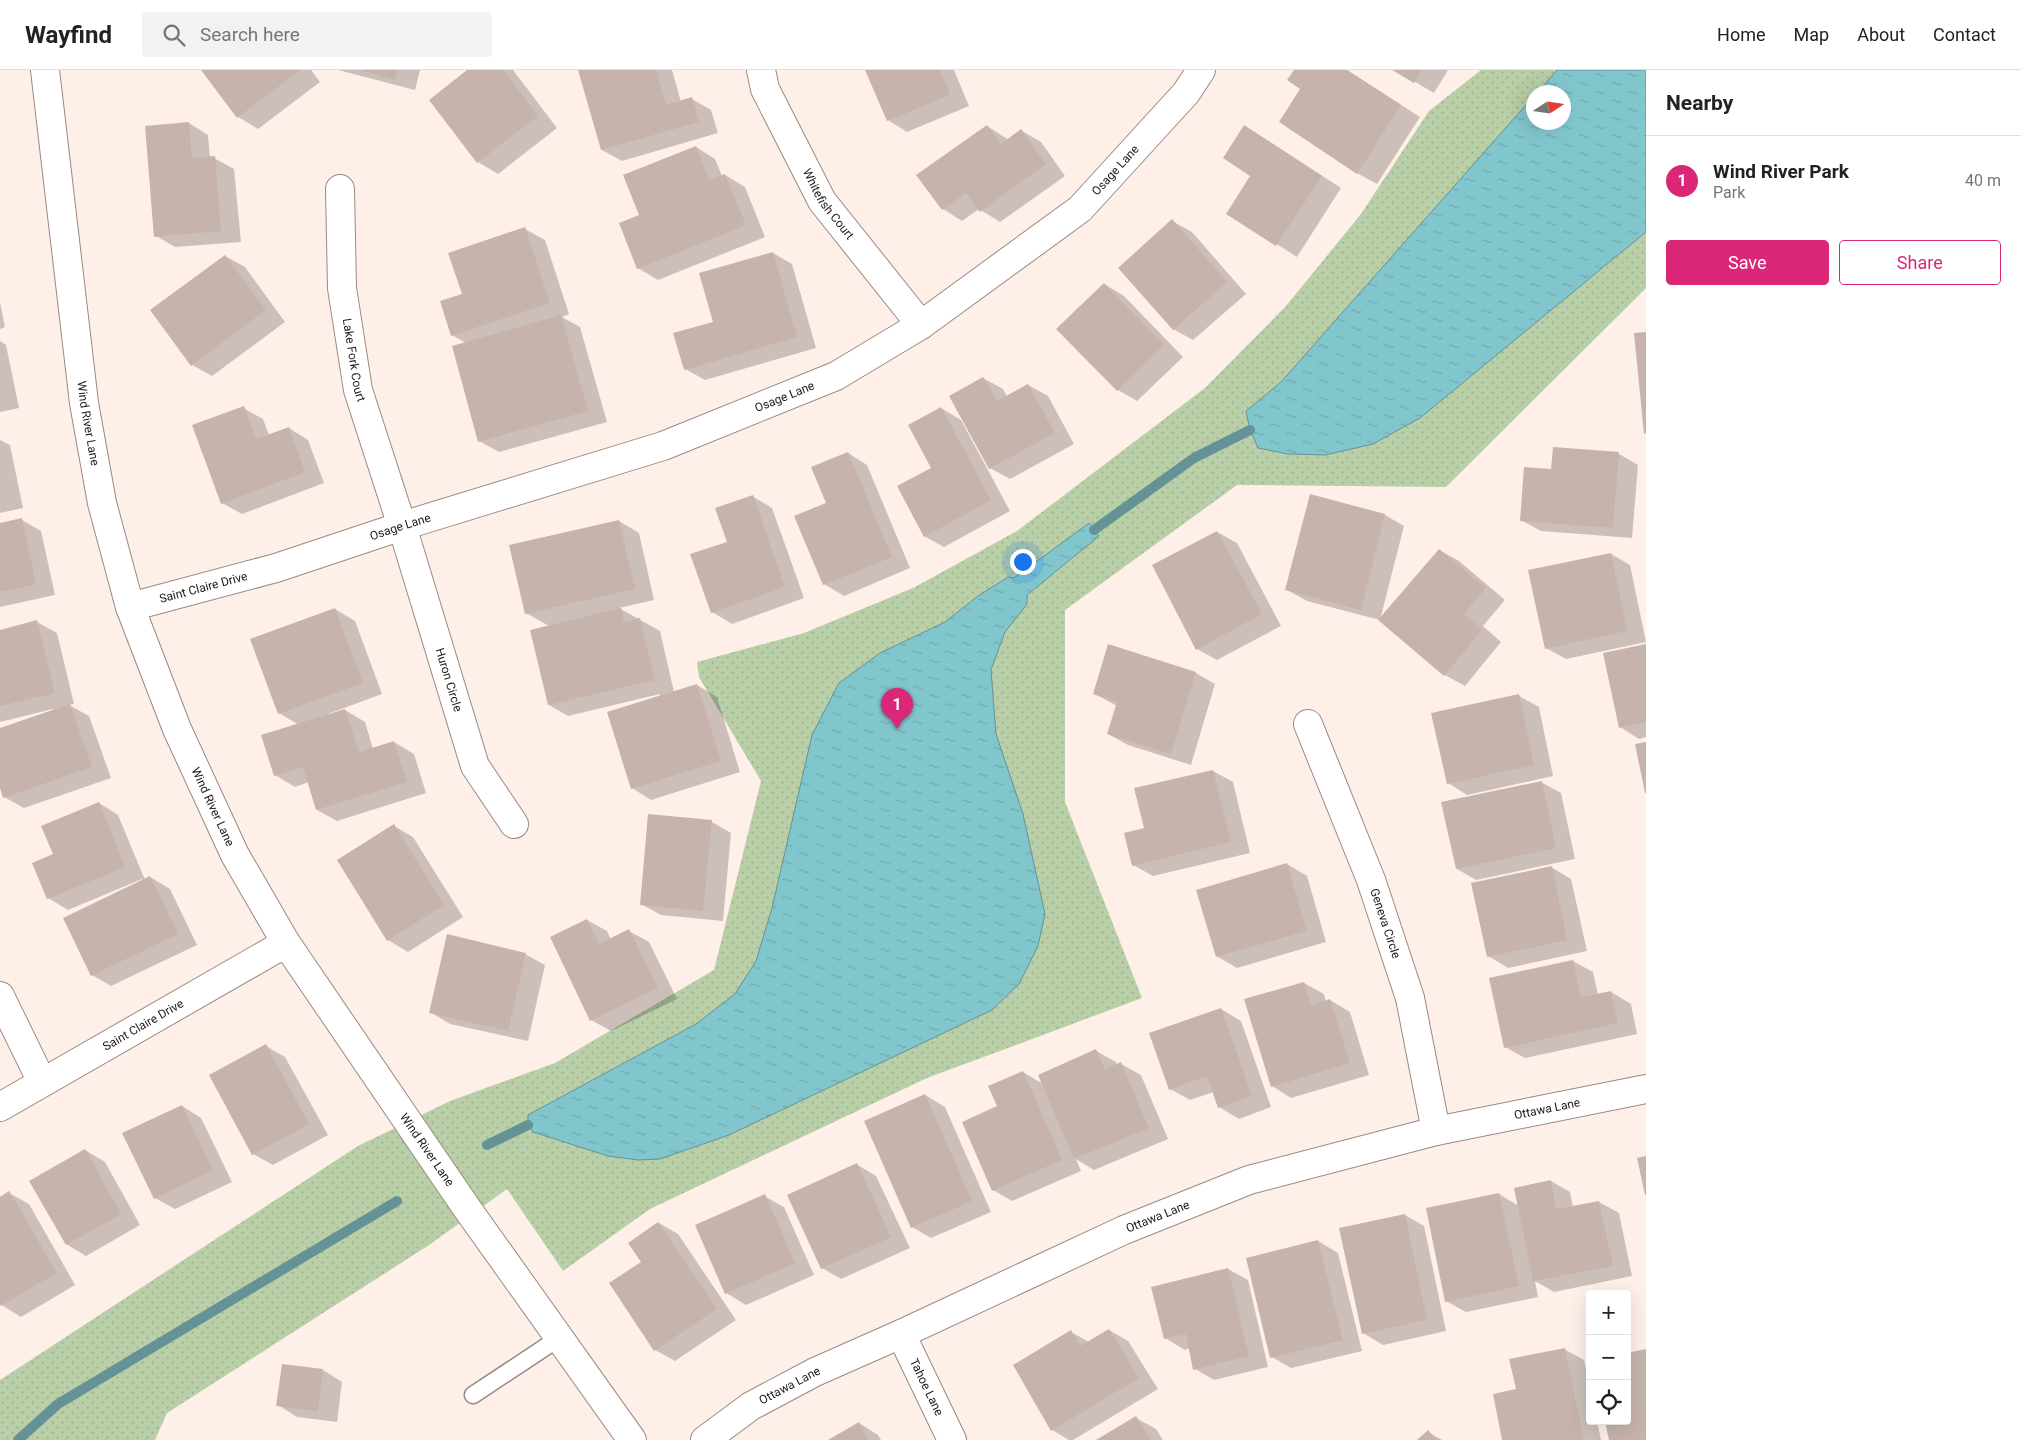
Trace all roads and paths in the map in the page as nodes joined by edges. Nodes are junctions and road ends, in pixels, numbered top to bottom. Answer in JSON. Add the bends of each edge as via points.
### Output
{"nodes":[{"id":1,"x":45,"y":70,"type":"edge"},
{"id":2,"x":761,"y":70,"type":"edge"},
{"id":3,"x":1201,"y":70,"type":"edge"},
{"id":4,"x":340,"y":188,"type":"dead end"},
{"id":5,"x":921,"y":325,"type":"junction"},
{"id":6,"x":402,"y":526,"type":"junction"},
{"id":7,"x":276,"y":568,"type":"joint"},
{"id":8,"x":130,"y":607,"type":"junction"},
{"id":9,"x":1308,"y":724,"type":"dead end"},
{"id":10,"x":514,"y":824,"type":"dead end"},
{"id":11,"x":286,"y":943,"type":"junction"},
{"id":12,"x":0,"y":996,"type":"edge"},
{"id":13,"x":42,"y":1082,"type":"junction"},
{"id":14,"x":1646,"y":1089,"type":"edge"},
{"id":15,"x":0,"y":1107,"type":"edge"},
{"id":16,"x":1436,"y":1131,"type":"junction"},
{"id":17,"x":901,"y":1334,"type":"junction"},
{"id":18,"x":559,"y":1338,"type":"junction"},
{"id":19,"x":473,"y":1395,"type":"dead end"},
{"id":20,"x":632,"y":1440,"type":"edge"},
{"id":21,"x":705,"y":1440,"type":"edge"},
{"id":22,"x":952,"y":1440,"type":"edge"}],
"edges":[{"from":1,"to":8,"type":"street","name":"Wind River Lane","via":[[84,403],[102,504]]},
{"from":2,"to":5,"type":"street","name":"Whitefish Court","via":[[765,88],[822,201]]},
{"from":3,"to":5,"type":"street","name":"Osage Lane","via":[[1186,93],[1080,209]]},
{"from":4,"to":6,"type":"street","name":"Lake Fork Court","via":[[342,288],[358,390]]},
{"from":5,"to":6,"type":"street","name":"Osage Lane","via":[[836,376],[662,446]]},
{"from":6,"to":7,"type":"street","name":"Osage Lane"},
{"from":6,"to":10,"type":"street","name":"Huron Circle","via":[[475,766]]},
{"from":7,"to":8,"type":"street","name":"Saint Claire Drive"},
{"from":8,"to":11,"type":"street","name":"Wind River Lane","via":[[177,729],[235,855]]},
{"from":9,"to":16,"type":"street","name":"Geneva Circle","via":[[1371,880],[1410,998]]},
{"from":11,"to":13,"type":"street","name":"Saint Claire Drive"},
{"from":11,"to":18,"type":"street","name":"Wind River Lane"},
{"from":12,"to":13,"type":"street"},
{"from":13,"to":15,"type":"street","name":"Saint Claire Drive"},
{"from":14,"to":16,"type":"street","name":"Ottawa Lane"},
{"from":16,"to":17,"type":"street","name":"Ottawa Lane","via":[[1249,1180],[1124,1230]]},
{"from":17,"to":21,"type":"street","name":"Ottawa Lane","via":[[816,1372],[751,1406]]},
{"from":17,"to":22,"type":"street","name":"Tahoe Lane"},
{"from":18,"to":19,"type":"lane"},
{"from":18,"to":20,"type":"street","name":"Wind River Lane"}]}
